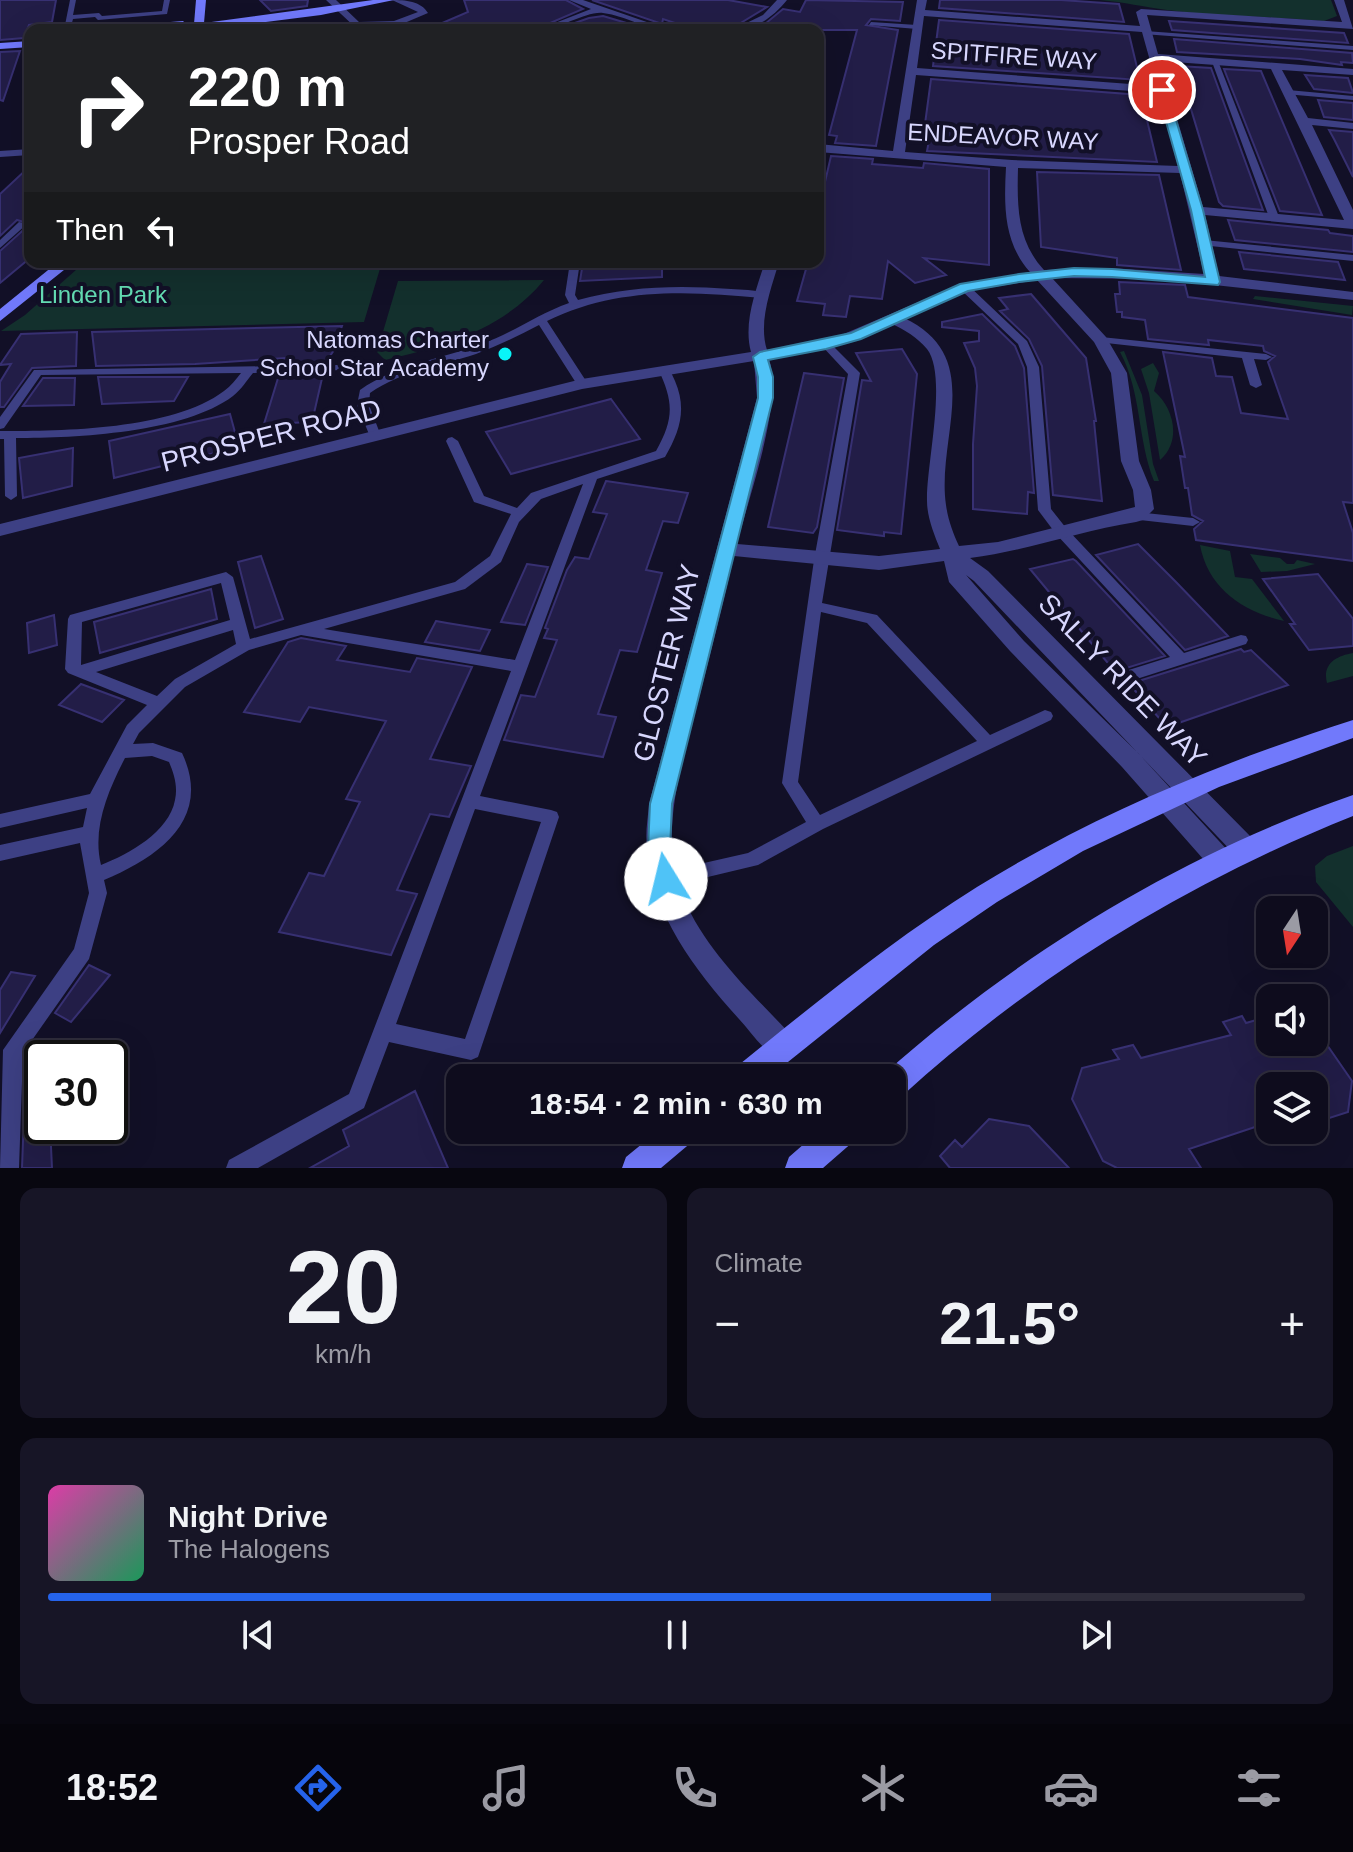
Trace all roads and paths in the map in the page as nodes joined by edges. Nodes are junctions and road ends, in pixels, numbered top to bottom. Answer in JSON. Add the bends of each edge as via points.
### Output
{"nodes":[{"id":1,"x":73,"y":0,"type":"edge"},
{"id":2,"x":167,"y":0,"type":"edge"},
{"id":3,"x":201,"y":0,"type":"edge"},
{"id":4,"x":331,"y":0,"type":"edge"},
{"id":5,"x":389,"y":0,"type":"edge"},
{"id":6,"x":397,"y":0,"type":"edge"},
{"id":7,"x":574,"y":0,"type":"edge"},
{"id":8,"x":782,"y":0,"type":"edge"},
{"id":9,"x":922,"y":0,"type":"edge"},
{"id":10,"x":1339,"y":0,"type":"edge"},
{"id":11,"x":339,"y":9,"type":"junction"},
{"id":12,"x":600,"y":9,"type":"junction"},
{"id":13,"x":920,"y":13,"type":"junction"},
{"id":14,"x":69,"y":17,"type":"junction"},
{"id":15,"x":68,"y":24,"type":"edge"},
{"id":16,"x":198,"y":24,"type":"edge"},
{"id":17,"x":222,"y":24,"type":"edge"},
{"id":18,"x":351,"y":24,"type":"edge"},
{"id":19,"x":395,"y":24,"type":"edge"},
{"id":20,"x":559,"y":24,"type":"edge"},
{"id":21,"x":646,"y":24,"type":"edge"},
{"id":22,"x":750,"y":24,"type":"edge"},
{"id":23,"x":871,"y":24,"type":"dead end"},
{"id":24,"x":1350,"y":26,"type":"edge"},
{"id":25,"x":917,"y":27,"type":"junction"},
{"id":26,"x":1145,"y":31,"type":"junction"},
{"id":27,"x":24,"y":42,"type":"edge"},
{"id":28,"x":0,"y":44,"type":"edge"},
{"id":29,"x":1353,"y":48,"type":"edge"},
{"id":30,"x":1152,"y":57,"type":"junction"},
{"id":31,"x":1214,"y":61,"type":"junction"},
{"id":32,"x":1274,"y":65,"type":"junction"},
{"id":33,"x":910,"y":71,"type":"junction"},
{"id":34,"x":1353,"y":72,"type":"edge"},
{"id":35,"x":1162,"y":90,"type":"junction"},
{"id":36,"x":1288,"y":92,"type":"junction"},
{"id":37,"x":1353,"y":98,"type":"edge"},
{"id":38,"x":1304,"y":121,"type":"junction"},
{"id":39,"x":1353,"y":126,"type":"edge"},
{"id":40,"x":824,"y":148,"type":"edge"},
{"id":41,"x":24,"y":152,"type":"edge"},
{"id":42,"x":16,"y":153,"type":"junction"},
{"id":43,"x":0,"y":154,"type":"edge"},
{"id":44,"x":899,"y":154,"type":"junction"},
{"id":45,"x":7,"y":163,"type":"dead end"},
{"id":46,"x":1012,"y":164,"type":"junction"},
{"id":47,"x":1185,"y":170,"type":"junction"},
{"id":48,"x":1197,"y":210,"type":"junction"},
{"id":49,"x":1274,"y":217,"type":"junction"},
{"id":50,"x":22,"y":224,"type":"dead end"},
{"id":51,"x":1353,"y":224,"type":"edge"},
{"id":52,"x":0,"y":232,"type":"edge"},
{"id":53,"x":13,"y":233,"type":"junction"},
{"id":54,"x":1204,"y":243,"type":"junction"},
{"id":55,"x":0,"y":245,"type":"edge"},
{"id":56,"x":1353,"y":258,"type":"edge"},
{"id":57,"x":60,"y":268,"type":"edge"},
{"id":58,"x":574,"y":268,"type":"edge"},
{"id":59,"x":770,"y":268,"type":"edge"},
{"id":60,"x":1040,"y":275,"type":"junction"},
{"id":61,"x":1213,"y":282,"type":"junction"},
{"id":62,"x":964,"y":287,"type":"junction"},
{"id":63,"x":762,"y":295,"type":"junction"},
{"id":64,"x":1353,"y":296,"type":"edge"},
{"id":65,"x":575,"y":304,"type":"junction"},
{"id":66,"x":0,"y":316,"type":"edge"},
{"id":67,"x":540,"y":318,"type":"junction"},
{"id":68,"x":894,"y":319,"type":"junction"},
{"id":69,"x":1101,"y":340,"type":"junction"},
{"id":70,"x":826,"y":345,"type":"junction"},
{"id":71,"x":1247,"y":355,"type":"junction"},
{"id":72,"x":760,"y":357,"type":"junction"},
{"id":73,"x":1266,"y":357,"type":"dead end"},
{"id":74,"x":338,"y":368,"type":"dead end"},
{"id":75,"x":250,"y":369,"type":"junction"},
{"id":76,"x":664,"y":369,"type":"junction"},
{"id":77,"x":582,"y":384,"type":"junction"},
{"id":78,"x":1256,"y":385,"type":"dead end"},
{"id":79,"x":0,"y":425,"type":"edge"},
{"id":80,"x":5,"y":435,"type":"edge"},
{"id":81,"x":375,"y":436,"type":"junction"},
{"id":82,"x":452,"y":441,"type":"dead end"},
{"id":83,"x":592,"y":477,"type":"junction"},
{"id":84,"x":11,"y":496,"type":"dead end"},
{"id":85,"x":520,"y":513,"type":"junction"},
{"id":86,"x":1136,"y":516,"type":"junction"},
{"id":87,"x":1193,"y":522,"type":"dead end"},
{"id":88,"x":0,"y":530,"type":"edge"},
{"id":89,"x":1061,"y":531,"type":"junction"},
{"id":90,"x":726,"y":549,"type":"junction"},
{"id":91,"x":953,"y":556,"type":"junction"},
{"id":92,"x":821,"y":560,"type":"junction"},
{"id":93,"x":815,"y":606,"type":"junction"},
{"id":94,"x":238,"y":623,"type":"junction"},
{"id":95,"x":297,"y":630,"type":"junction"},
{"id":96,"x":1241,"y":640,"type":"dead end"},
{"id":97,"x":244,"y":646,"type":"junction"},
{"id":98,"x":1181,"y":659,"type":"junction"},
{"id":99,"x":521,"y":667,"type":"junction"},
{"id":100,"x":80,"y":671,"type":"junction"},
{"id":101,"x":1121,"y":678,"type":"dead end"},
{"id":102,"x":157,"y":703,"type":"junction"},
{"id":103,"x":1045,"y":716,"type":"dead end"},
{"id":104,"x":1353,"y":729,"type":"edge"},
{"id":105,"x":989,"y":744,"type":"junction"},
{"id":106,"x":120,"y":752,"type":"junction"},
{"id":107,"x":1177,"y":795,"type":"junction"},
{"id":108,"x":98,"y":799,"type":"junction"},
{"id":109,"x":470,"y":801,"type":"junction"},
{"id":110,"x":1353,"y":805,"type":"edge"},
{"id":111,"x":0,"y":821,"type":"edge"},
{"id":112,"x":817,"y":824,"type":"junction"},
{"id":113,"x":91,"y":833,"type":"junction"},
{"id":114,"x":0,"y":853,"type":"edge"},
{"id":115,"x":1233,"y":855,"type":"junction"},
{"id":116,"x":94,"y":876,"type":"junction"},
{"id":117,"x":666,"y":879,"type":"junction"},
{"id":118,"x":383,"y":1031,"type":"junction"},
{"id":119,"x":783,"y":1047,"type":"junction"},
{"id":120,"x":762,"y":1064,"type":"edge"},
{"id":121,"x":906,"y":1074,"type":"edge"},
{"id":122,"x":665,"y":1144,"type":"edge"},
{"id":123,"x":827,"y":1144,"type":"edge"},
{"id":124,"x":8,"y":1168,"type":"edge"},
{"id":125,"x":237,"y":1168,"type":"edge"},
{"id":126,"x":637,"y":1168,"type":"edge"},
{"id":127,"x":800,"y":1168,"type":"edge"}],
"edges":[{"from":1,"to":14,"type":"lane"},
{"from":2,"to":14,"type":"lane","via":[[165,13]]},
{"from":3,"to":16,"type":"main road"},
{"from":4,"to":11,"type":"street"},
{"from":5,"to":11,"type":"main road"},
{"from":6,"to":19,"type":"street","via":[[423,13]]},
{"from":7,"to":12,"type":"street"},
{"from":8,"to":22,"type":"street"},
{"from":9,"to":13,"type":"street"},
{"from":10,"to":24,"type":"street"},
{"from":11,"to":17,"type":"main road"},
{"from":11,"to":18,"type":"street"},
{"from":12,"to":20,"type":"street"},
{"from":12,"to":21,"type":"street"},
{"from":13,"to":25,"type":"street"},
{"from":13,"to":26,"type":"street"},
{"from":14,"to":15,"type":"lane"},
{"from":23,"to":25,"type":"lane"},
{"from":24,"to":26,"type":"street","via":[[1141,12]]},
{"from":25,"to":33,"type":"street"},
{"from":26,"to":29,"type":"lane"},
{"from":26,"to":30,"type":"street"},
{"from":27,"to":28,"type":"main road"},
{"from":30,"to":31,"type":"street"},
{"from":30,"to":35,"type":"street"},
{"from":31,"to":32,"type":"street"},
{"from":31,"to":49,"type":"lane"},
{"from":32,"to":34,"type":"street"},
{"from":32,"to":36,"type":"street"},
{"from":33,"to":35,"type":"street","name":"SPITFIRE WAY"},
{"from":33,"to":44,"type":"street"},
{"from":35,"to":47,"type":"street"},
{"from":36,"to":37,"type":"lane"},
{"from":36,"to":38,"type":"street"},
{"from":38,"to":39,"type":"street"},
{"from":38,"to":51,"type":"street"},
{"from":40,"to":44,"type":"street","name":"ENDEAVOR WAY"},
{"from":41,"to":42,"type":"lane"},
{"from":42,"to":43,"type":"lane"},
{"from":42,"to":45,"type":"lane"},
{"from":44,"to":46,"type":"street","name":"ENDEAVOR WAY"},
{"from":46,"to":47,"type":"street","name":"ENDEAVOR WAY"},
{"from":46,"to":60,"type":"street","via":[[1015,242]]},
{"from":47,"to":48,"type":"street"},
{"from":48,"to":49,"type":"street"},
{"from":48,"to":54,"type":"street"},
{"from":49,"to":51,"type":"street"},
{"from":50,"to":53,"type":"lane"},
{"from":52,"to":53,"type":"lane"},
{"from":53,"to":55,"type":"lane"},
{"from":54,"to":56,"type":"lane"},
{"from":54,"to":61,"type":"street"},
{"from":57,"to":66,"type":"main road"},
{"from":58,"to":65,"type":"lane","via":[[570,295]]},
{"from":59,"to":63,"type":"street","name":"GLOSTER WAY"},
{"from":60,"to":61,"type":"street","name":"PROSPER ROAD","via":[[1112,273]]},
{"from":60,"to":62,"type":"street","name":"PROSPER ROAD"},
{"from":60,"to":69,"type":"street"},
{"from":61,"to":64,"type":"street","name":"PROSPER ROAD"},
{"from":62,"to":68,"type":"street","name":"PROSPER ROAD"},
{"from":62,"to":89,"type":"lane","via":[[1023,343],[1033,367],[1045,510]]},
{"from":63,"to":65,"type":"lane","via":[[663,289]]},
{"from":63,"to":72,"type":"street","name":"GLOSTER WAY","via":[[755,337]]},
{"from":65,"to":67,"type":"lane"},
{"from":67,"to":77,"type":"lane"},
{"from":67,"to":81,"type":"lane","via":[[487,346],[385,376],[364,392],[363,405]]},
{"from":68,"to":70,"type":"street","name":"PROSPER ROAD"},
{"from":68,"to":91,"type":"street","name":"SALLY RIDE WAY","via":[[935,348],[943,366],[936,503]]},
{"from":69,"to":71,"type":"lane"},
{"from":69,"to":86,"type":"street","via":[[1119,373],[1130,461],[1145,509]]},
{"from":70,"to":72,"type":"street","name":"PROSPER ROAD"},
{"from":70,"to":92,"type":"lane","via":[[854,373]]},
{"from":71,"to":73,"type":"lane"},
{"from":71,"to":78,"type":"lane"},
{"from":72,"to":76,"type":"street","name":"PROSPER ROAD"},
{"from":72,"to":90,"type":"street","name":"GLOSTER WAY","via":[[765,398]]},
{"from":74,"to":75,"type":"lane"},
{"from":75,"to":79,"type":"lane","via":[[38,372]]},
{"from":75,"to":80,"type":"lane","via":[[231,392],[202,408],[66,435]]},
{"from":76,"to":77,"type":"street","name":"PROSPER ROAD"},
{"from":76,"to":83,"type":"lane","via":[[679,406],[675,430],[661,454]]},
{"from":77,"to":81,"type":"street","name":"PROSPER ROAD"},
{"from":80,"to":84,"type":"lane"},
{"from":81,"to":88,"type":"street","name":"PROSPER ROAD"},
{"from":82,"to":85,"type":"lane","via":[[479,499]]},
{"from":83,"to":85,"type":"lane","via":[[536,496]]},
{"from":83,"to":99,"type":"lane"},
{"from":85,"to":95,"type":"lane","via":[[496,559],[460,586]]},
{"from":86,"to":87,"type":"lane"},
{"from":86,"to":89,"type":"street"},
{"from":89,"to":91,"type":"street"},
{"from":89,"to":98,"type":"lane"},
{"from":90,"to":92,"type":"street"},
{"from":90,"to":117,"type":"street","name":"GLOSTER WAY","via":[[661,804],[659,849]]},
{"from":91,"to":92,"type":"street","via":[[879,563]]},
{"from":91,"to":107,"type":"street","name":"SALLY RIDE WAY","via":[[956,577],[1017,646]]},
{"from":92,"to":93,"type":"lane"},
{"from":93,"to":105,"type":"lane","via":[[872,619]]},
{"from":93,"to":112,"type":"lane","via":[[790,783]]},
{"from":94,"to":97,"type":"lane"},
{"from":94,"to":100,"type":"lane"},
{"from":94,"to":100,"type":"lane","via":[[226,577],[75,619],[73,669]]},
{"from":95,"to":97,"type":"lane"},
{"from":95,"to":99,"type":"lane"},
{"from":96,"to":98,"type":"lane"},
{"from":97,"to":102,"type":"lane","via":[[180,683]]},
{"from":98,"to":101,"type":"lane"},
{"from":99,"to":109,"type":"lane"},
{"from":100,"to":102,"type":"lane"},
{"from":102,"to":106,"type":"lane"},
{"from":103,"to":105,"type":"lane"},
{"from":104,"to":107,"type":"main road"},
{"from":105,"to":112,"type":"lane"},
{"from":106,"to":108,"type":"lane"},
{"from":106,"to":116,"type":"lane","via":[[153,749],[176,758],[187,779],[181,813],[156,843],[127,864]]},
{"from":107,"to":115,"type":"street","name":"SALLY RIDE WAY"},
{"from":107,"to":119,"type":"main road","via":[[987,895],[891,961]]},
{"from":108,"to":111,"type":"lane"},
{"from":108,"to":113,"type":"lane"},
{"from":109,"to":118,"type":"lane"},
{"from":109,"to":118,"type":"lane","via":[[551,817],[471,1050]]},
{"from":110,"to":115,"type":"main road"},
{"from":112,"to":117,"type":"lane","via":[[752,860]]},
{"from":113,"to":114,"type":"lane"},
{"from":113,"to":116,"type":"lane"},
{"from":115,"to":121,"type":"main road","via":[[1118,918],[1023,979]]},
{"from":116,"to":124,"type":"lane","via":[[98,893],[82,953],[13,1050]]},
{"from":117,"to":119,"type":"street","name":"GLOSTER WAY","via":[[680,919],[705,959]]},
{"from":118,"to":125,"type":"lane","via":[[357,1101]]},
{"from":119,"to":120,"type":"main road"},
{"from":122,"to":126,"type":"main road"},
{"from":123,"to":127,"type":"main road"}]}
